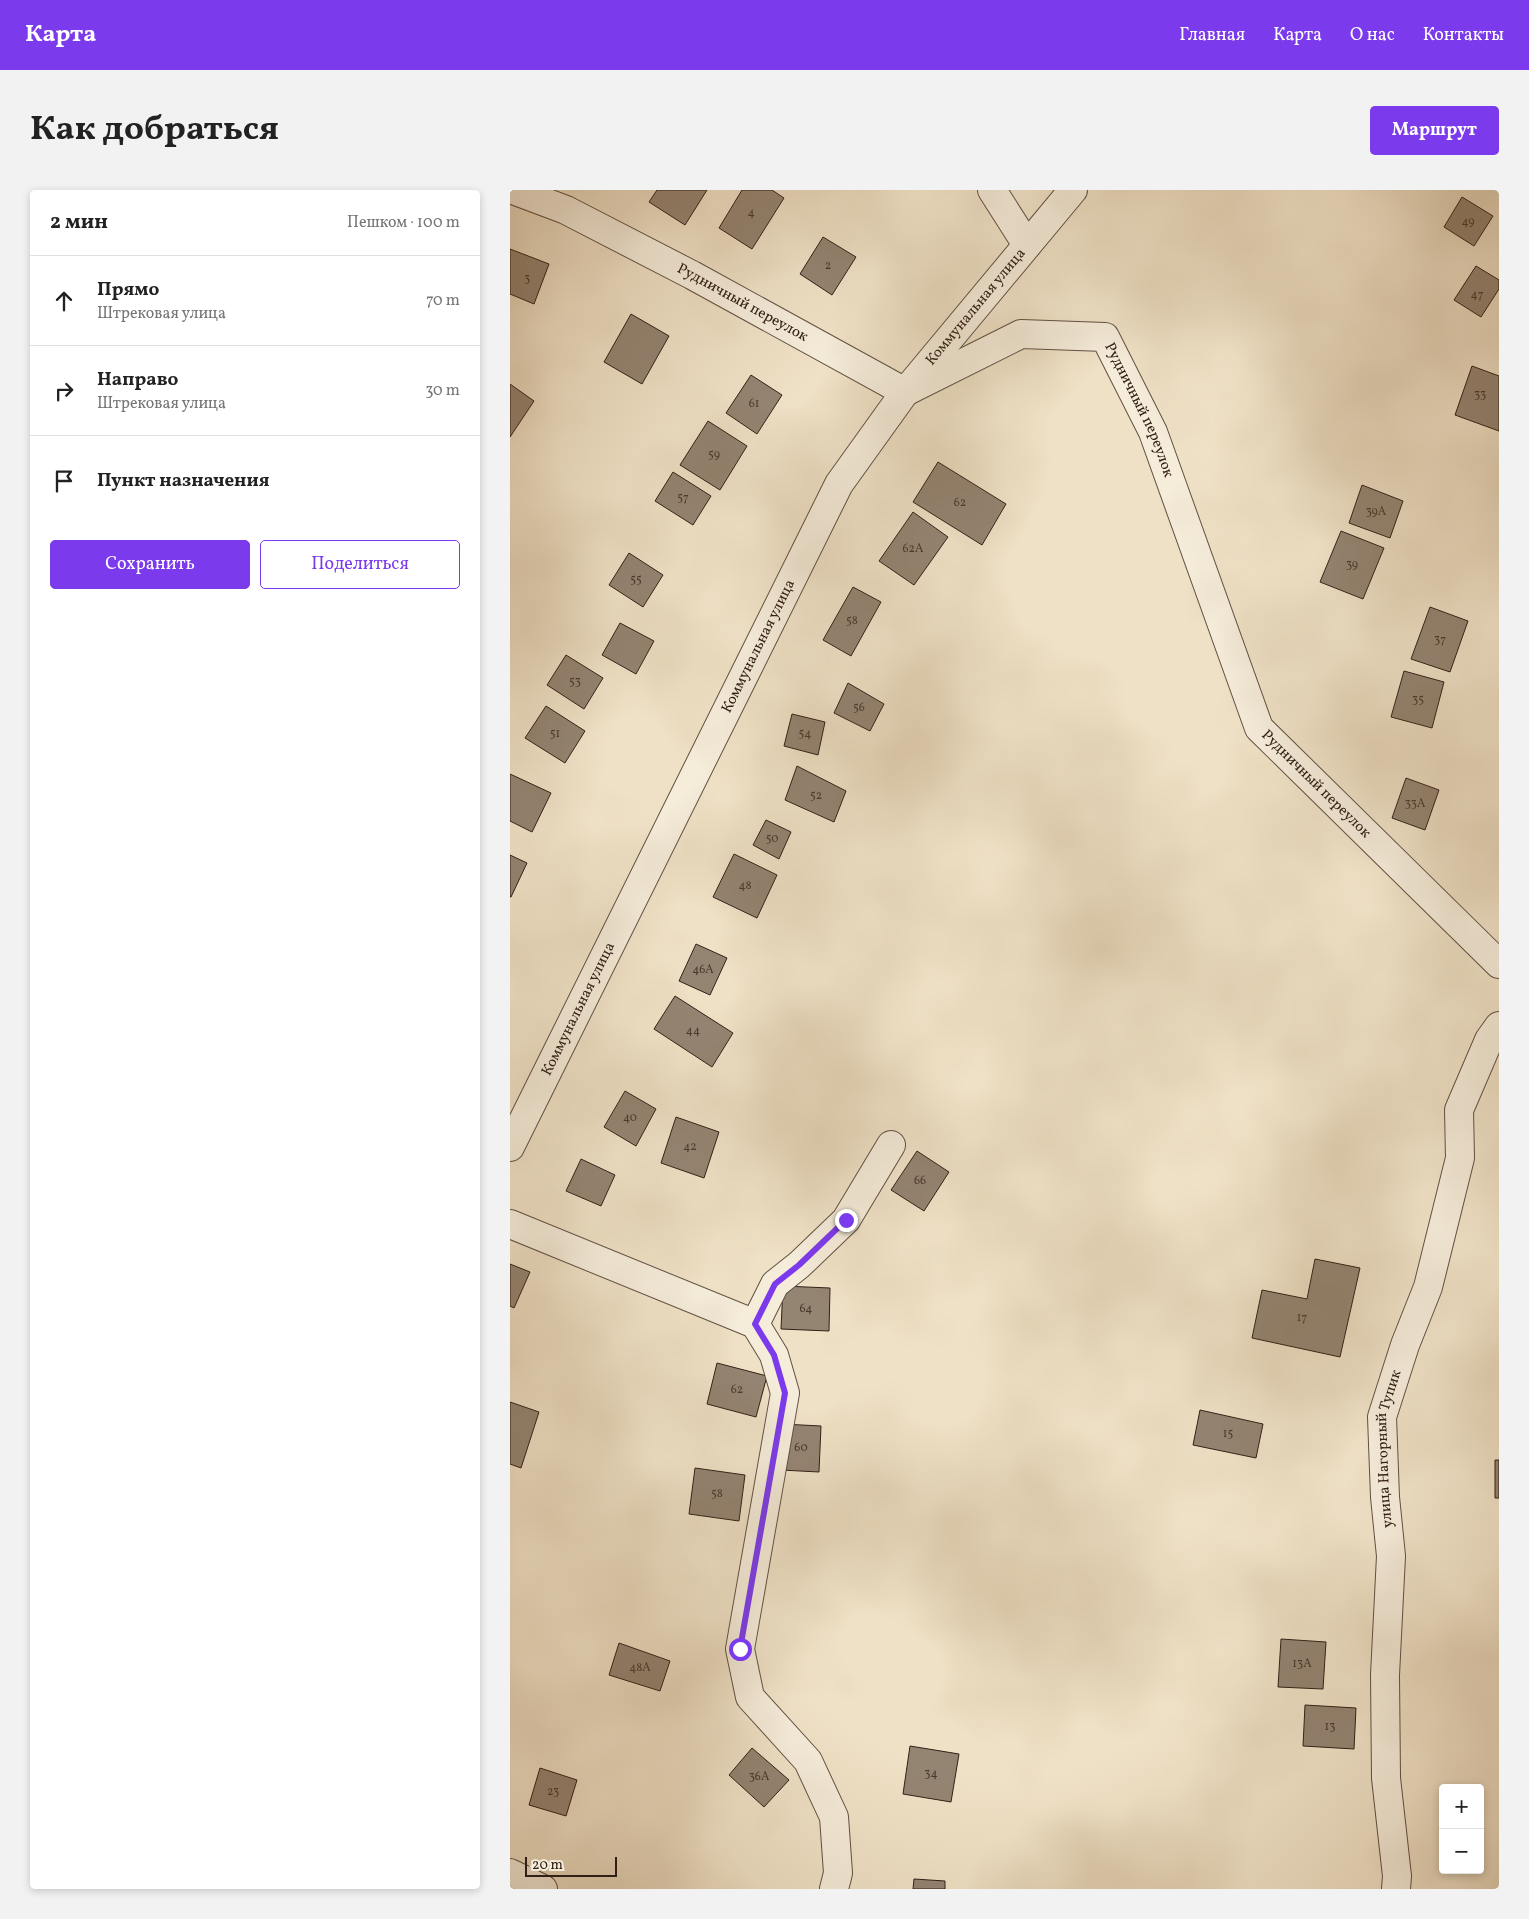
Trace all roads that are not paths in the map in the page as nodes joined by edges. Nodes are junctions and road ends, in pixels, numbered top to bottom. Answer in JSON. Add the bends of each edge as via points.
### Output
{"nodes":[{"id":1,"x":513,"y":190,"type":"edge"},
{"id":2,"x":992,"y":190,"type":"edge"},
{"id":3,"x":1073,"y":190,"type":"edge"},
{"id":4,"x":510,"y":197,"type":"edge"},
{"id":5,"x":1028,"y":245,"type":"junction"},
{"id":6,"x":906,"y":392,"type":"junction"},
{"id":7,"x":1499,"y":964,"type":"edge"},
{"id":8,"x":1499,"y":1026,"type":"edge"},
{"id":9,"x":891,"y":1145,"type":"dead end"},
{"id":10,"x":510,"y":1147,"type":"edge"},
{"id":11,"x":510,"y":1224,"type":"edge"},
{"id":12,"x":755,"y":1324,"type":"junction"},
{"id":13,"x":510,"y":1873,"type":"edge"},
{"id":14,"x":543,"y":1889,"type":"edge"},
{"id":15,"x":834,"y":1889,"type":"edge"},
{"id":16,"x":1396,"y":1889,"type":"edge"}],
"edges":[{"from":1,"to":4,"type":"street"},
{"from":1,"to":6,"type":"street","name":"Рудничный переулок","via":[[583,218]]},
{"from":2,"to":5,"type":"street"},
{"from":3,"to":5,"type":"street","name":"Коммунальная улица"},
{"from":5,"to":6,"type":"street","name":"Коммунальная улица"},
{"from":6,"to":7,"type":"street","name":"Рудничный переулок","via":[[1021,334],[1104,337],[1153,432],[1259,728]]},
{"from":6,"to":10,"type":"street","name":"Коммунальная улица","via":[[839,484]]},
{"from":8,"to":16,"type":"street","name":"улица Нагорный Тупик","via":[[1489,1040],[1459,1110],[1460,1158],[1428,1287],[1382,1416],[1391,1556],[1385,1675],[1386,1778]]},
{"from":9,"to":12,"type":"street","via":[[846,1220],[775,1284]]},
{"from":11,"to":12,"type":"street"},
{"from":12,"to":15,"type":"street","via":[[774,1355],[785,1393],[740,1649],[750,1697],[808,1761],[834,1817],[838,1873]]},
{"from":13,"to":14,"type":"street"}]}
